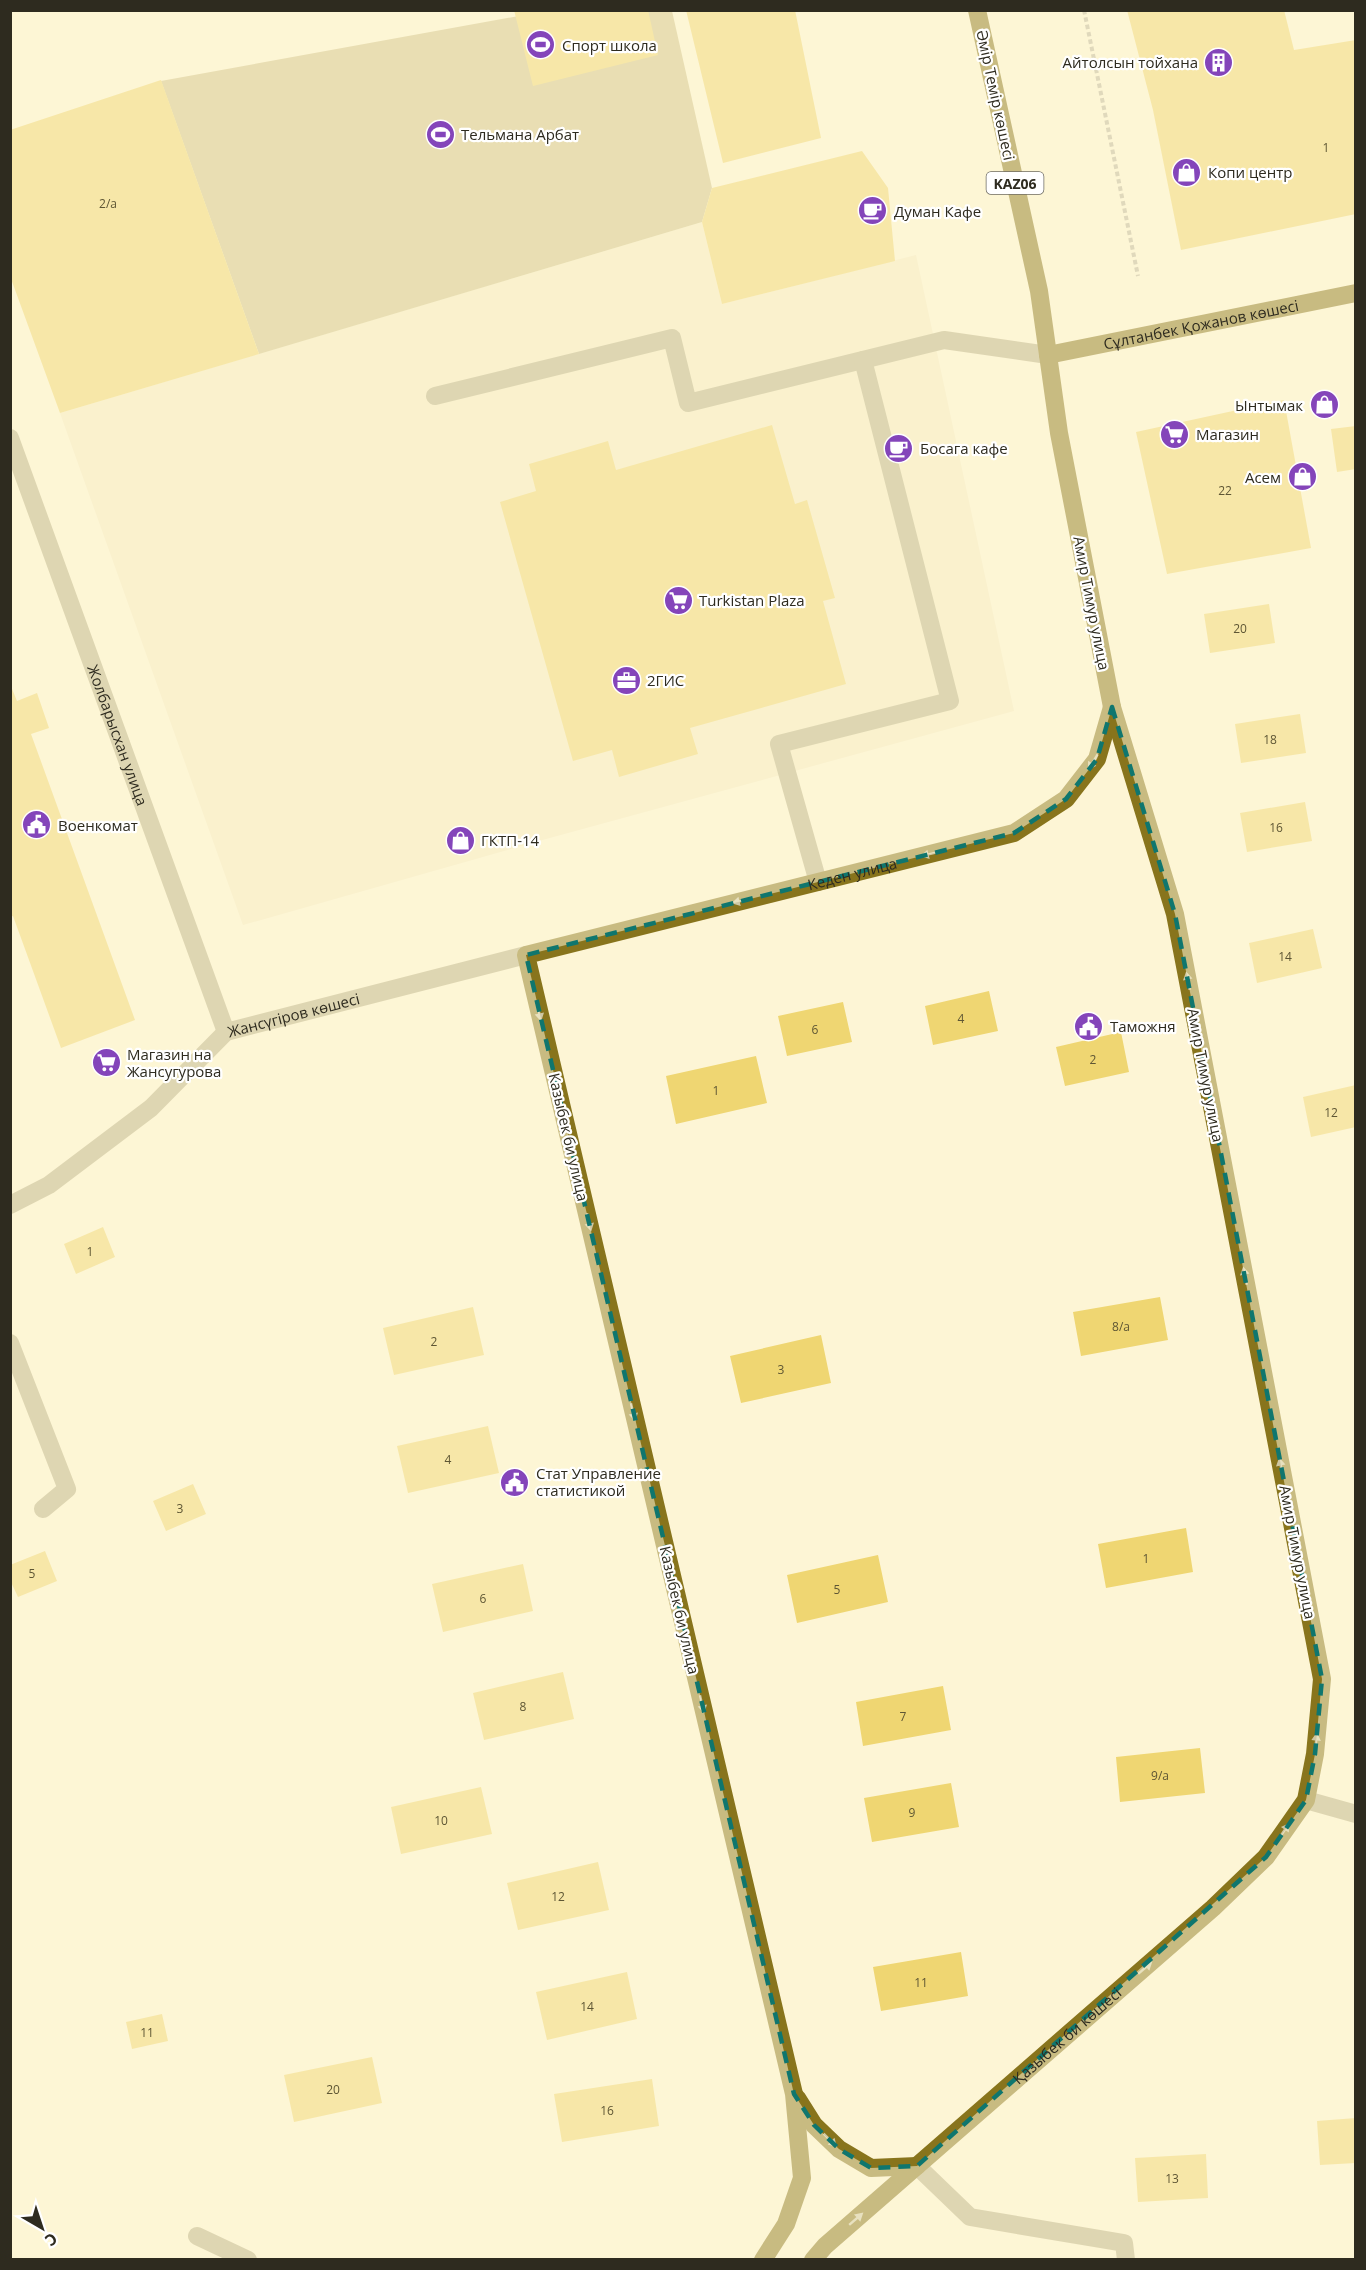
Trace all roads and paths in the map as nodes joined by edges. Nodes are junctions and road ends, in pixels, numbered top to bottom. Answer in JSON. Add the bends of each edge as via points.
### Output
{"nodes":[{"id":1,"x":977,"y":10,"type":"edge"},
{"id":2,"x":1084,"y":10,"type":"edge"},
{"id":3,"x":1138,"y":276,"type":"dead end"},
{"id":4,"x":1356,"y":293,"type":"edge"},
{"id":5,"x":1048,"y":356,"type":"junction"},
{"id":6,"x":863,"y":360,"type":"junction"},
{"id":7,"x":435,"y":396,"type":"dead end"},
{"id":8,"x":10,"y":438,"type":"edge"},
{"id":9,"x":1112,"y":707,"type":"junction"},
{"id":10,"x":818,"y":882,"type":"junction"},
{"id":11,"x":526,"y":955,"type":"junction"},
{"id":12,"x":226,"y":1032,"type":"junction"},
{"id":13,"x":10,"y":1205,"type":"edge"},
{"id":14,"x":10,"y":1343,"type":"edge"},
{"id":15,"x":43,"y":1509,"type":"dead end"},
{"id":16,"x":1306,"y":1800,"type":"junction"},
{"id":17,"x":1356,"y":1814,"type":"edge"},
{"id":18,"x":794,"y":2094,"type":"junction"},
{"id":19,"x":917,"y":2166,"type":"junction"},
{"id":20,"x":197,"y":2236,"type":"dead end"},
{"id":21,"x":248,"y":2259,"type":"edge"},
{"id":22,"x":763,"y":2259,"type":"edge"},
{"id":23,"x":813,"y":2259,"type":"edge"},
{"id":24,"x":1126,"y":2259,"type":"edge"}],
"edges":[{"from":1,"to":5,"type":"main road","name":"Әмір Темір көшесі","number":"KАZ06","via":[[1039,291]]},
{"from":2,"to":3,"type":"path"},
{"from":4,"to":5,"type":"main road","name":"Сұлтанбек Қожанов көшесі"},
{"from":5,"to":6,"type":"street","via":[[944,340]]},
{"from":5,"to":9,"type":"main road","name":"Амир Тимур улица","via":[[1059,434]]},
{"from":6,"to":7,"type":"street","via":[[688,403],[672,338]]},
{"from":6,"to":10,"type":"street","via":[[950,701],[779,744]]},
{"from":8,"to":12,"type":"street","name":"Жолбарысхан улица"},
{"from":9,"to":10,"type":"main road","name":"Кеден улица","one_way":true,"via":[[1097,759],[1066,800],[1014,833]]},
{"from":16,"to":9,"type":"main road","name":"Амир Тимур улица","one_way":true,"via":[[1322,1679],[1175,914]]},
{"from":10,"to":11,"type":"main road","name":"Кеден улица","one_way":true},
{"from":11,"to":12,"type":"street","name":"Жансүгіров көшесі"},
{"from":11,"to":18,"type":"main road","name":"Казыбек би улица","one_way":true},
{"from":12,"to":13,"type":"street","name":"Жансүгіров көшесі","via":[[151,1108],[49,1185]]},
{"from":14,"to":15,"type":"street","via":[[67,1489]]},
{"from":16,"to":17,"type":"street"},
{"from":19,"to":16,"type":"main road","name":"Қазыбек би көшесі","one_way":true,"via":[[1213,1908],[1266,1857]]},
{"from":18,"to":19,"type":"main road","one_way":true,"via":[[814,2125],[838,2149],[871,2168]]},
{"from":18,"to":22,"type":"main road","name":"Казыбек би улица","via":[[802,2178],[786,2224]]},
{"from":23,"to":19,"type":"main road","name":"Қазыбек би көшесі","one_way":true},
{"from":19,"to":24,"type":"street","via":[[970,2217],[1124,2243]]},
{"from":20,"to":21,"type":"street"}]}
